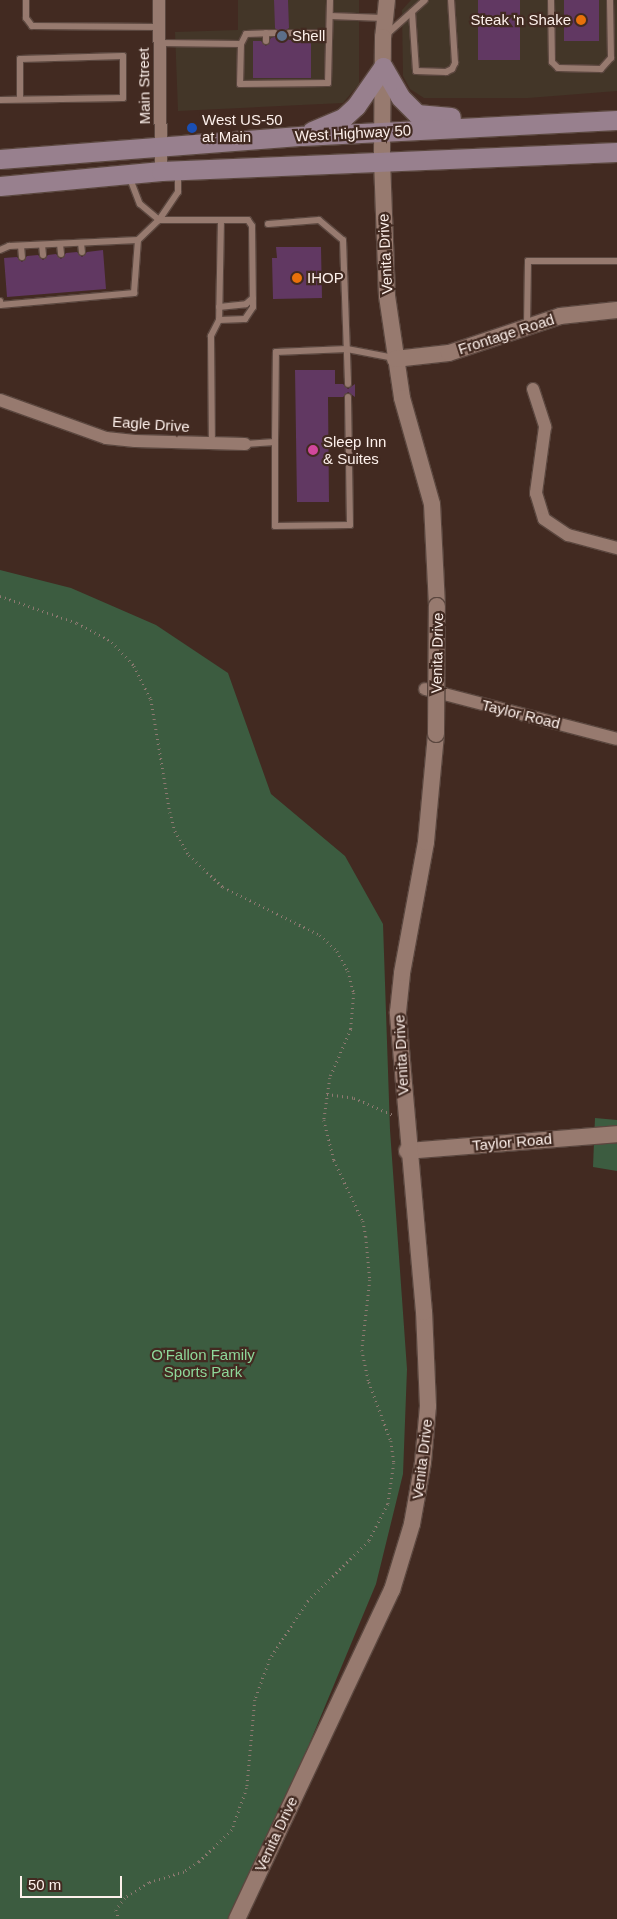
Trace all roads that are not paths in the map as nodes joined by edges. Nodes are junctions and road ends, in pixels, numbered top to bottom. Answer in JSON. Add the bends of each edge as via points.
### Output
{"nodes":[{"id":1,"x":26,"y":0,"type":"edge"},
{"id":2,"x":159,"y":0,"type":"edge"},
{"id":3,"x":330,"y":0,"type":"edge"},
{"id":4,"x":387,"y":0,"type":"edge"},
{"id":5,"x":425,"y":0,"type":"edge"},
{"id":6,"x":451,"y":0,"type":"edge"},
{"id":7,"x":551,"y":0,"type":"edge"},
{"id":8,"x":610,"y":0,"type":"edge"},
{"id":9,"x":412,"y":12,"type":"junction"},
{"id":10,"x":330,"y":16,"type":"junction"},
{"id":11,"x":384,"y":18,"type":"junction"},
{"id":12,"x":159,"y":28,"type":"junction"},
{"id":13,"x":266,"y":33,"type":"junction"},
{"id":14,"x":275,"y":33,"type":"dead end"},
{"id":15,"x":329,"y":33,"type":"junction"},
{"id":16,"x":292,"y":35,"type":"dead end"},
{"id":17,"x":383,"y":37,"type":"junction"},
{"id":18,"x":266,"y":41,"type":"dead end"},
{"id":19,"x":160,"y":43,"type":"junction"},
{"id":20,"x":241,"y":44,"type":"junction"},
{"id":21,"x":383,"y":66,"type":"junction"},
{"id":22,"x":20,"y":99,"type":"junction"},
{"id":23,"x":0,"y":100,"type":"edge"},
{"id":24,"x":612,"y":118,"type":"edge"},
{"id":25,"x":521,"y":124,"type":"junction"},
{"id":26,"x":382,"y":132,"type":"junction"},
{"id":27,"x":302,"y":136,"type":"junction"},
{"id":28,"x":162,"y":146,"type":"junction"},
{"id":29,"x":617,"y":152,"type":"edge"},
{"id":30,"x":0,"y":159,"type":"edge"},
{"id":31,"x":382,"y":160,"type":"junction"},
{"id":32,"x":170,"y":171,"type":"junction"},
{"id":33,"x":128,"y":174,"type":"junction"},
{"id":34,"x":0,"y":186,"type":"edge"},
{"id":35,"x":159,"y":220,"type":"junction"},
{"id":36,"x":221,"y":220,"type":"junction"},
{"id":37,"x":268,"y":224,"type":"dead end"},
{"id":38,"x":138,"y":240,"type":"junction"},
{"id":39,"x":81,"y":243,"type":"junction"},
{"id":40,"x":60,"y":244,"type":"junction"},
{"id":41,"x":42,"y":245,"type":"junction"},
{"id":42,"x":21,"y":246,"type":"junction"},
{"id":43,"x":0,"y":250,"type":"edge"},
{"id":44,"x":82,"y":252,"type":"dead end"},
{"id":45,"x":61,"y":254,"type":"dead end"},
{"id":46,"x":42,"y":255,"type":"dead end"},
{"id":47,"x":22,"y":257,"type":"dead end"},
{"id":48,"x":617,"y":261,"type":"edge"},
{"id":49,"x":253,"y":298,"type":"junction"},
{"id":50,"x":0,"y":301,"type":"edge"},
{"id":51,"x":219,"y":307,"type":"junction"},
{"id":52,"x":617,"y":310,"type":"edge"},
{"id":53,"x":219,"y":320,"type":"junction"},
{"id":54,"x":527,"y":326,"type":"junction"},
{"id":55,"x":346,"y":349,"type":"junction"},
{"id":56,"x":395,"y":359,"type":"junction"},
{"id":57,"x":348,"y":384,"type":"dead end"},
{"id":58,"x":533,"y":389,"type":"dead end"},
{"id":59,"x":348,"y":397,"type":"dead end"},
{"id":60,"x":0,"y":400,"type":"edge"},
{"id":61,"x":275,"y":442,"type":"junction"},
{"id":62,"x":212,"y":443,"type":"junction"},
{"id":63,"x":245,"y":444,"type":"joint"},
{"id":64,"x":617,"y":548,"type":"edge"},
{"id":65,"x":425,"y":689,"type":"dead end"},
{"id":66,"x":617,"y":739,"type":"edge"},
{"id":67,"x":617,"y":1134,"type":"edge"},
{"id":68,"x":408,"y":1151,"type":"junction"},
{"id":69,"x":237,"y":1919,"type":"edge"}],
"edges":[{"from":1,"to":12,"type":"lane","via":[[26,18],[32,26]]},
{"from":2,"to":12,"type":"street","name":"Main Street"},
{"from":3,"to":10,"type":"lane"},
{"from":4,"to":11,"type":"street","name":"Venita Drive"},
{"from":5,"to":9,"type":"lane"},
{"from":6,"to":9,"type":"lane","via":[[455,63],[446,72],[416,71]]},
{"from":7,"to":8,"type":"lane","via":[[552,62],[558,68],[601,69],[611,58]]},
{"from":9,"to":17,"type":"lane"},
{"from":10,"to":11,"type":"lane"},
{"from":10,"to":15,"type":"lane"},
{"from":11,"to":17,"type":"street","name":"Venita Drive"},
{"from":12,"to":19,"type":"street","name":"Main Street"},
{"from":13,"to":14,"type":"lane"},
{"from":13,"to":18,"type":"lane"},
{"from":13,"to":20,"type":"lane","via":[[246,34]]},
{"from":15,"to":16,"type":"lane"},
{"from":15,"to":20,"type":"lane","via":[[328,83],[295,80],[240,84]]},
{"from":17,"to":21,"type":"street","name":"Venita Drive"},
{"from":19,"to":20,"type":"lane"},
{"from":19,"to":28,"type":"street","name":"Main Street"},
{"from":21,"to":25,"type":"main road","via":[[400,97],[417,114],[434,118],[493,116]]},
{"from":21,"to":26,"type":"street","name":"Venita Drive"},
{"from":21,"to":27,"type":"main road","via":[[356,106],[343,118]]},
{"from":22,"to":22,"type":"lane","via":[[123,98],[123,56],[20,59]]},
{"from":22,"to":23,"type":"lane"},
{"from":24,"to":25,"type":"main road","name":"West Highway 50"},
{"from":25,"to":26,"type":"main road","name":"West Highway 50"},
{"from":26,"to":27,"type":"main road","name":"West Highway 50"},
{"from":26,"to":31,"type":"street","name":"Venita Drive"},
{"from":27,"to":28,"type":"main road","name":"West Highway 50"},
{"from":28,"to":30,"type":"main road","name":"West Highway 50"},
{"from":28,"to":32,"type":"street","name":"Main Street"},
{"from":29,"to":31,"type":"main road","name":"West Highway 50"},
{"from":31,"to":32,"type":"main road","name":"West Highway 50"},
{"from":31,"to":56,"type":"street","name":"Venita Drive","via":[[386,276]]},
{"from":32,"to":33,"type":"main road","name":"West Highway 50"},
{"from":32,"to":35,"type":"lane","via":[[178,192]]},
{"from":33,"to":34,"type":"main road","name":"West Highway 50"},
{"from":33,"to":35,"type":"lane","via":[[140,204]]},
{"from":35,"to":36,"type":"lane"},
{"from":35,"to":38,"type":"lane"},
{"from":36,"to":49,"type":"lane","via":[[248,220],[252,226]]},
{"from":36,"to":51,"type":"lane"},
{"from":37,"to":55,"type":"lane","via":[[319,220],[343,240]]},
{"from":38,"to":39,"type":"lane"},
{"from":38,"to":50,"type":"lane","via":[[134,293],[47,297],[0,304]]},
{"from":39,"to":40,"type":"lane"},
{"from":39,"to":44,"type":"lane"},
{"from":40,"to":41,"type":"lane"},
{"from":40,"to":45,"type":"lane"},
{"from":41,"to":42,"type":"lane"},
{"from":41,"to":46,"type":"lane"},
{"from":42,"to":43,"type":"lane"},
{"from":42,"to":47,"type":"lane"},
{"from":48,"to":54,"type":"lane","via":[[528,261]]},
{"from":49,"to":51,"type":"lane","via":[[246,304]]},
{"from":49,"to":53,"type":"lane","via":[[253,307],[246,318]]},
{"from":51,"to":53,"type":"lane"},
{"from":52,"to":54,"type":"street","name":"Frontage Road","via":[[568,315]]},
{"from":53,"to":62,"type":"lane","via":[[211,336]]},
{"from":54,"to":56,"type":"street","name":"Frontage Road","via":[[449,353]]},
{"from":55,"to":56,"type":"lane"},
{"from":55,"to":57,"type":"lane"},
{"from":55,"to":61,"type":"lane","via":[[276,352]]},
{"from":56,"to":68,"type":"street","name":"Venita Drive","bridge":true,"via":[[432,504],[437,606],[436,734],[427,832],[398,1012]]},
{"from":58,"to":64,"type":"street","via":[[545,427],[536,493],[544,519],[568,535]]},
{"from":59,"to":61,"type":"lane","via":[[350,525],[275,526]]},
{"from":60,"to":62,"type":"street","name":"Eagle Drive","via":[[106,438]]},
{"from":61,"to":63,"type":"lane"},
{"from":62,"to":63,"type":"street","name":"Eagle Drive"},
{"from":65,"to":66,"type":"street","name":"Taylor Road"},
{"from":67,"to":68,"type":"street","name":"Taylor Road"},
{"from":68,"to":69,"type":"street","name":"Venita Drive","via":[[424,1312],[428,1406],[424,1462],[412,1524],[392,1590],[370,1643]]}]}
